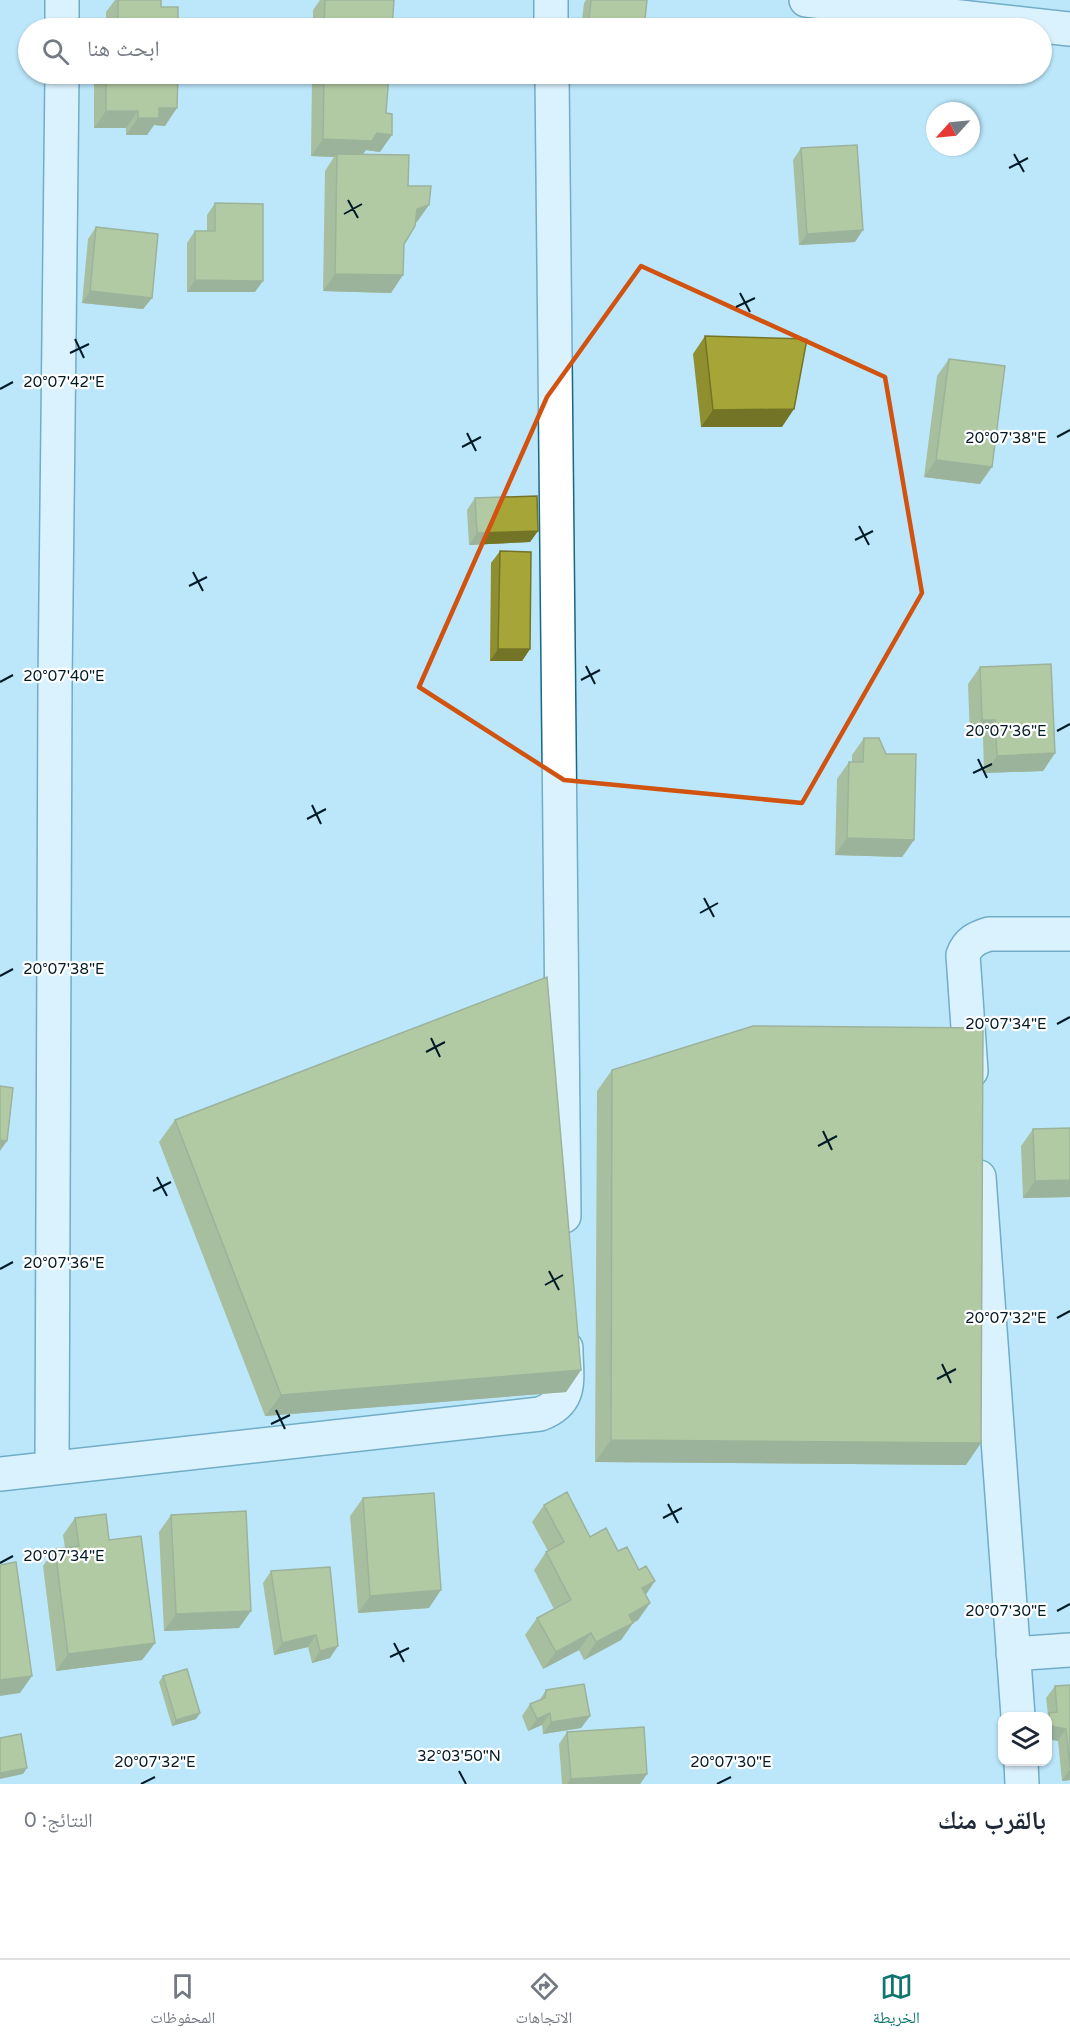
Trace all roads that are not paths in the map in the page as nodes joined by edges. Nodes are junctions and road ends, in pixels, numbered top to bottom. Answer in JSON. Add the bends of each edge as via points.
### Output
{"nodes":[{"id":1,"x":62,"y":0,"type":"edge"},
{"id":2,"x":551,"y":0,"type":"edge"},
{"id":3,"x":806,"y":0,"type":"edge"},
{"id":4,"x":62,"y":18,"type":"edge"},
{"id":5,"x":551,"y":18,"type":"edge"},
{"id":6,"x":970,"y":18,"type":"edge"},
{"id":7,"x":1052,"y":27,"type":"edge"},
{"id":8,"x":1070,"y":29,"type":"edge"},
{"id":9,"x":62,"y":84,"type":"edge"},
{"id":10,"x":552,"y":84,"type":"edge"},
{"id":11,"x":1070,"y":934,"type":"edge"},
{"id":12,"x":973,"y":1097,"type":"edge"},
{"id":13,"x":977,"y":1145,"type":"edge"},
{"id":14,"x":565,"y":1240,"type":"edge"},
{"id":15,"x":566,"y":1323,"type":"edge"},
{"id":16,"x":52,"y":1468,"type":"junction"},
{"id":17,"x":0,"y":1474,"type":"edge"},
{"id":18,"x":1070,"y":1650,"type":"edge"},
{"id":19,"x":1014,"y":1654,"type":"junction"},
{"id":20,"x":1018,"y":1712,"type":"edge"},
{"id":21,"x":1021,"y":1766,"type":"edge"},
{"id":22,"x":1022,"y":1784,"type":"edge"}],
"edges":[{"from":1,"to":4,"type":"street"},
{"from":2,"to":5,"type":"street"},
{"from":3,"to":6,"type":"street"},
{"from":7,"to":8,"type":"street"},
{"from":9,"to":16,"type":"street"},
{"from":10,"to":14,"type":"street"},
{"from":11,"to":12,"type":"street","via":[[989,934],[966,946],[963,955]]},
{"from":13,"to":19,"type":"street"},
{"from":15,"to":16,"type":"street","via":[[566,1392],[557,1405],[540,1414]]},
{"from":16,"to":17,"type":"street"},
{"from":18,"to":19,"type":"street"},
{"from":19,"to":20,"type":"street"},
{"from":21,"to":22,"type":"street"}]}
